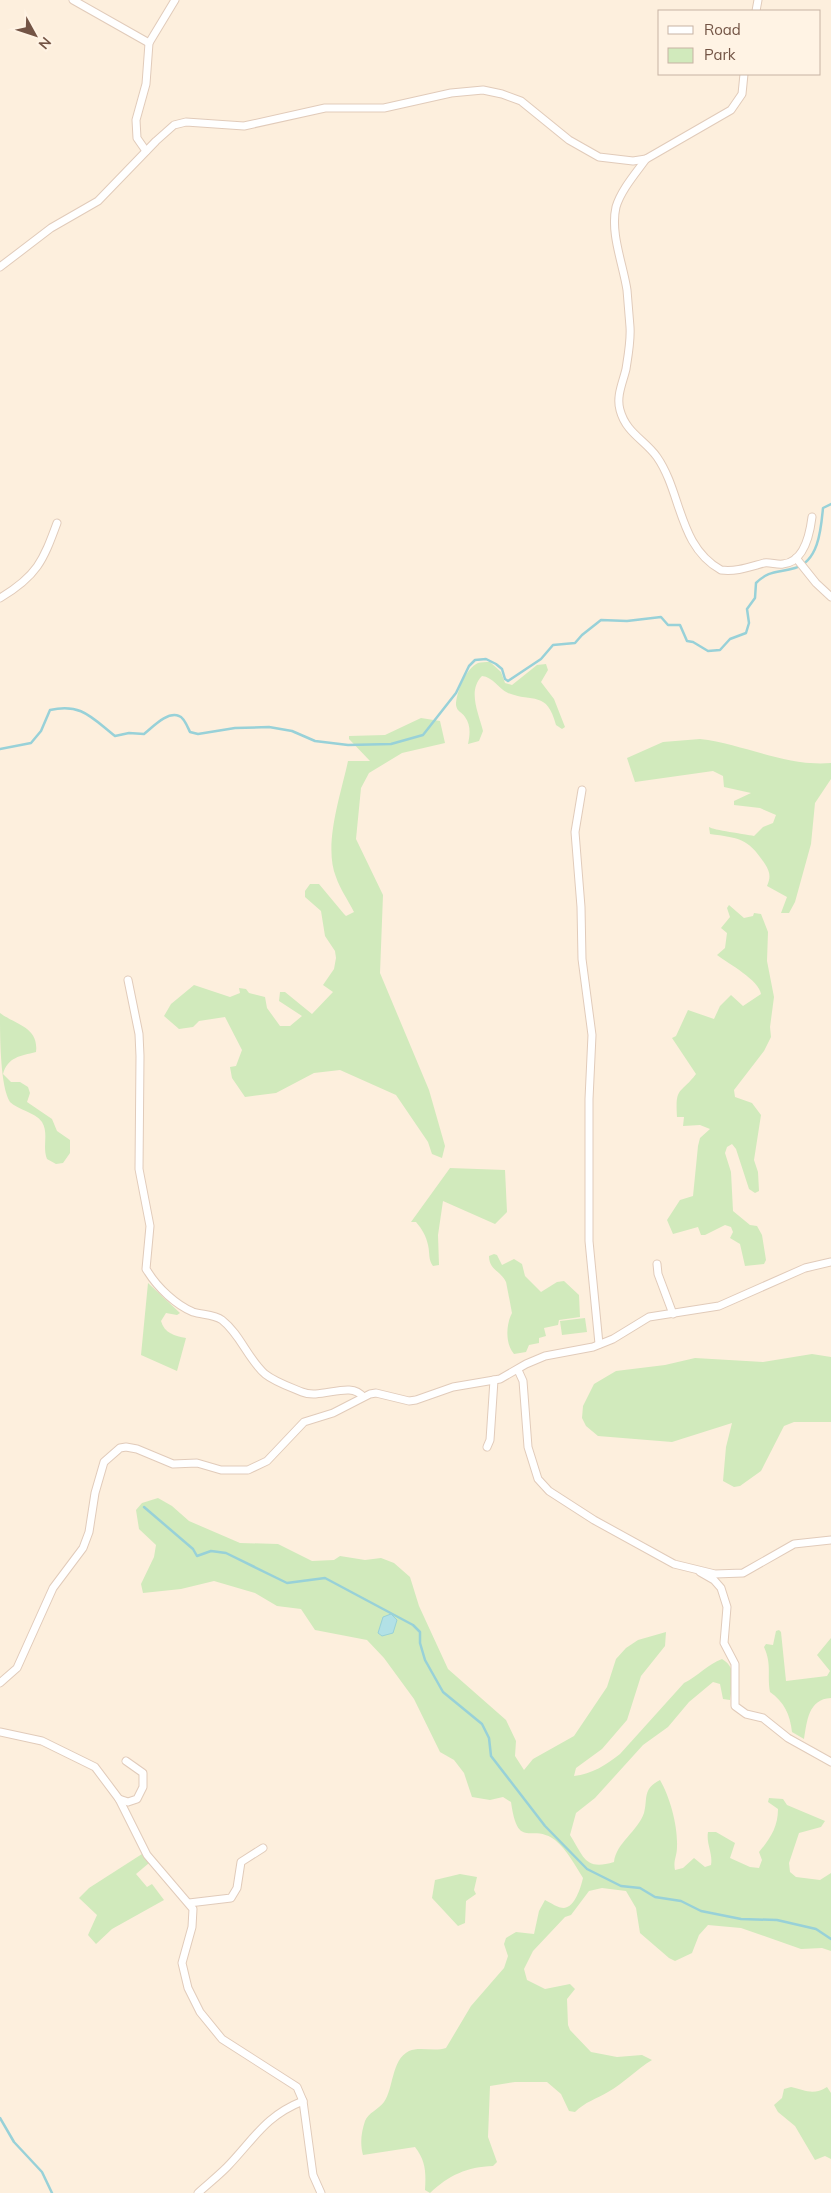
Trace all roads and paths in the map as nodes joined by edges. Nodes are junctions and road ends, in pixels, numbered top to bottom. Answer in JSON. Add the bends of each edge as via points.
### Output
{"nodes":[{"id":1,"x":72,"y":0,"type":"edge"},
{"id":2,"x":175,"y":0,"type":"edge"},
{"id":3,"x":149,"y":43,"type":"junction"},
{"id":4,"x":744,"y":75,"type":"edge"},
{"id":5,"x":146,"y":151,"type":"junction"},
{"id":6,"x":646,"y":159,"type":"junction"},
{"id":7,"x":0,"y":267,"type":"edge"},
{"id":8,"x":812,"y":517,"type":"dead end"},
{"id":9,"x":57,"y":522,"type":"dead end"},
{"id":10,"x":800,"y":563,"type":"junction"},
{"id":11,"x":831,"y":597,"type":"edge"},
{"id":12,"x":0,"y":598,"type":"edge"},
{"id":13,"x":582,"y":790,"type":"dead end"},
{"id":14,"x":128,"y":980,"type":"dead end"},
{"id":15,"x":831,"y":1262,"type":"edge"},
{"id":16,"x":657,"y":1264,"type":"dead end"},
{"id":17,"x":673,"y":1314,"type":"junction"},
{"id":18,"x":599,"y":1344,"type":"junction"},
{"id":19,"x":518,"y":1370,"type":"junction"},
{"id":20,"x":494,"y":1380,"type":"junction"},
{"id":21,"x":363,"y":1397,"type":"junction"},
{"id":22,"x":487,"y":1446,"type":"dead end"},
{"id":23,"x":831,"y":1540,"type":"edge"},
{"id":24,"x":693,"y":1568,"type":"junction"},
{"id":25,"x":0,"y":1683,"type":"edge"},
{"id":26,"x":0,"y":1732,"type":"edge"},
{"id":27,"x":126,"y":1761,"type":"dead end"},
{"id":28,"x":831,"y":1762,"type":"edge"},
{"id":29,"x":119,"y":1799,"type":"junction"},
{"id":30,"x":263,"y":1848,"type":"dead end"},
{"id":31,"x":189,"y":1903,"type":"junction"},
{"id":32,"x":303,"y":2102,"type":"junction"},
{"id":33,"x":198,"y":2193,"type":"edge"},
{"id":34,"x":321,"y":2193,"type":"edge"}],
"edges":[{"from":1,"to":3,"type":"street"},
{"from":2,"to":3,"type":"street"},
{"from":3,"to":5,"type":"street","via":[[146,84],[136,120],[137,138]]},
{"from":4,"to":6,"type":"street","via":[[742,94],[732,110]]},
{"from":5,"to":6,"type":"street","via":[[174,126],[186,122],[244,126],[324,108],[384,108],[484,90],[521,101],[568,140],[599,157],[633,161]]},
{"from":5,"to":7,"type":"street","via":[[98,201],[51,228]]},
{"from":6,"to":10,"type":"street","via":[[616,206],[630,329],[620,395],[621,414],[638,440],[664,468],[685,530],[716,568],[734,570],[753,568],[766,562]]},
{"from":8,"to":10,"type":"street"},
{"from":9,"to":12,"type":"street","via":[[42,562]]},
{"from":10,"to":11,"type":"street"},
{"from":13,"to":18,"type":"street","via":[[575,832],[582,959],[592,1035],[589,1242]]},
{"from":14,"to":21,"type":"street","via":[[139,1034],[138,1152],[150,1226],[146,1269],[149,1275],[176,1302],[194,1312],[220,1318],[270,1377],[309,1395],[351,1390]]},
{"from":15,"to":17,"type":"street","via":[[805,1268],[719,1306]]},
{"from":16,"to":17,"type":"street"},
{"from":17,"to":18,"type":"street","via":[[648,1317]]},
{"from":18,"to":19,"type":"street","via":[[545,1356]]},
{"from":19,"to":20,"type":"street"},
{"from":19,"to":24,"type":"street","via":[[523,1381],[528,1447],[538,1479],[544,1487],[594,1520],[674,1564]]},
{"from":20,"to":21,"type":"street","via":[[453,1386],[409,1401],[376,1393]]},
{"from":20,"to":22,"type":"street"},
{"from":21,"to":25,"type":"street","via":[[332,1413],[304,1422],[268,1461],[248,1470],[221,1470],[196,1463],[173,1464],[126,1447],[114,1452],[104,1462],[84,1548],[53,1588],[17,1668]]},
{"from":23,"to":24,"type":"street","via":[[794,1544],[744,1573],[715,1574]]},
{"from":24,"to":28,"type":"street","via":[[714,1580],[724,1596],[728,1617],[724,1643],[735,1664],[735,1706],[746,1714],[763,1718],[788,1738]]},
{"from":26,"to":29,"type":"street","via":[[42,1741],[95,1767]]},
{"from":27,"to":29,"type":"street","via":[[143,1773],[144,1780],[137,1799],[128,1802]]},
{"from":29,"to":31,"type":"street","via":[[147,1855]]},
{"from":30,"to":31,"type":"street","via":[[241,1862],[237,1888],[231,1898]]},
{"from":31,"to":32,"type":"street","via":[[193,1917],[182,1963],[186,1982],[200,2012],[222,2040],[291,2082],[301,2093]]},
{"from":32,"to":33,"type":"street","via":[[267,2121],[228,2166]]},
{"from":32,"to":34,"type":"street","via":[[313,2175]]}]}
